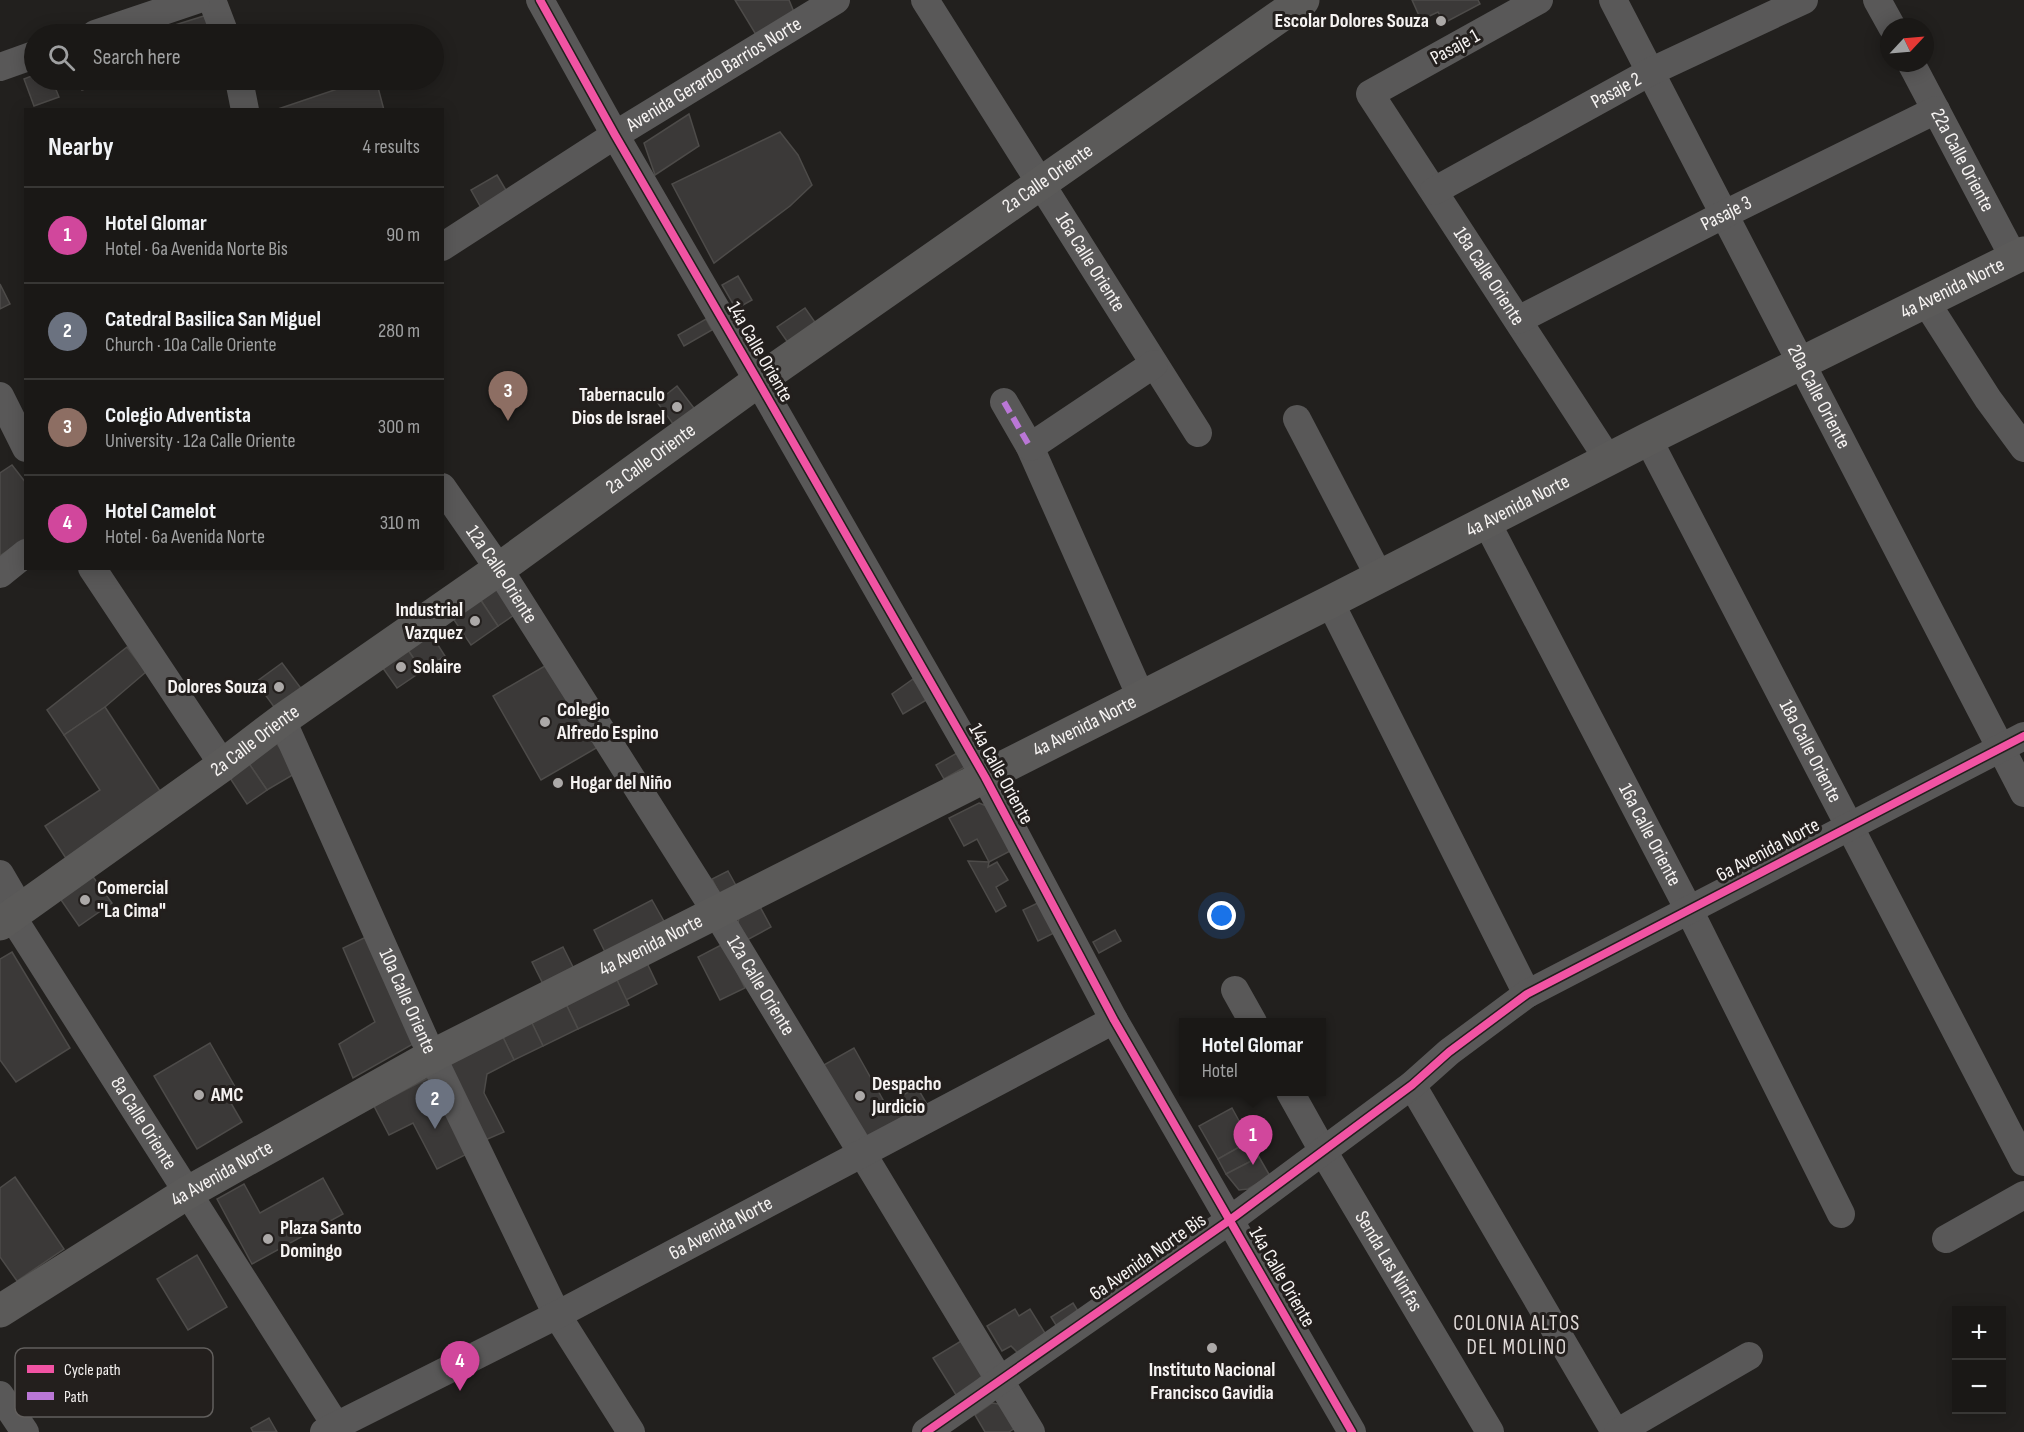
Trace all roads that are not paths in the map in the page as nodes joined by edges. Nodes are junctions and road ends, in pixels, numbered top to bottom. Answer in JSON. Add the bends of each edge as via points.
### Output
{"nodes":[{"id":1,"x":196,"y":0,"type":"edge"},
{"id":2,"x":212,"y":0,"type":"edge"},
{"id":3,"x":540,"y":0,"type":"edge"},
{"id":4,"x":836,"y":0,"type":"edge"},
{"id":5,"x":926,"y":0,"type":"edge"},
{"id":6,"x":1303,"y":0,"type":"edge"},
{"id":7,"x":1539,"y":0,"type":"edge"},
{"id":8,"x":1613,"y":0,"type":"edge"},
{"id":9,"x":1804,"y":0,"type":"edge"},
{"id":10,"x":1877,"y":0,"type":"edge"},
{"id":11,"x":1887,"y":18,"type":"edge"},
{"id":12,"x":125,"y":24,"type":"edge"},
{"id":13,"x":221,"y":24,"type":"edge"},
{"id":14,"x":24,"y":59,"type":"edge"},
{"id":15,"x":0,"y":67,"type":"edge"},
{"id":16,"x":1650,"y":72,"type":"junction"},
{"id":17,"x":1916,"y":72,"type":"edge"},
{"id":18,"x":241,"y":90,"type":"edge"},
{"id":19,"x":1370,"y":93,"type":"joint"},
{"id":20,"x":245,"y":108,"type":"edge"},
{"id":21,"x":1936,"y":111,"type":"junction"},
{"id":22,"x":615,"y":135,"type":"junction"},
{"id":23,"x":1041,"y":183,"type":"junction"},
{"id":24,"x":1434,"y":191,"type":"junction"},
{"id":25,"x":1725,"y":214,"type":"junction"},
{"id":26,"x":444,"y":246,"type":"edge"},
{"id":27,"x":2019,"y":255,"type":"edge"},
{"id":28,"x":1926,"y":302,"type":"junction"},
{"id":29,"x":1518,"y":320,"type":"junction"},
{"id":30,"x":1800,"y":363,"type":"junction"},
{"id":31,"x":1154,"y":364,"type":"junction"},
{"id":32,"x":758,"y":381,"type":"junction"},
{"id":33,"x":0,"y":396,"type":"edge"},
{"id":34,"x":1005,"y":402,"type":"dead end"},
{"id":35,"x":1297,"y":419,"type":"dead end"},
{"id":36,"x":1198,"y":433,"type":"dead end"},
{"id":37,"x":1648,"y":439,"type":"junction"},
{"id":38,"x":24,"y":444,"type":"edge"},
{"id":39,"x":1030,"y":447,"type":"junction"},
{"id":40,"x":2024,"y":448,"type":"edge"},
{"id":41,"x":1608,"y":459,"type":"junction"},
{"id":42,"x":444,"y":491,"type":"edge"},
{"id":43,"x":1486,"y":521,"type":"junction"},
{"id":44,"x":24,"y":555,"type":"edge"},
{"id":45,"x":499,"y":568,"type":"junction"},
{"id":46,"x":93,"y":570,"type":"edge"},
{"id":47,"x":0,"y":574,"type":"edge"},
{"id":48,"x":1379,"y":576,"type":"junction"},
{"id":49,"x":1330,"y":602,"type":"junction"},
{"id":50,"x":1145,"y":695,"type":"junction"},
{"id":51,"x":282,"y":720,"type":"junction"},
{"id":52,"x":2012,"y":742,"type":"edge"},
{"id":53,"x":223,"y":765,"type":"junction"},
{"id":54,"x":985,"y":777,"type":"junction"},
{"id":55,"x":2024,"y":794,"type":"edge"},
{"id":56,"x":1849,"y":826,"type":"junction"},
{"id":57,"x":0,"y":874,"type":"edge"},
{"id":58,"x":1689,"y":910,"type":"junction"},
{"id":59,"x":716,"y":912,"type":"junction"},
{"id":60,"x":5,"y":919,"type":"edge"},
{"id":61,"x":1235,"y":990,"type":"dead end"},
{"id":62,"x":1527,"y":994,"type":"junction"},
{"id":63,"x":1250,"y":1018,"type":"edge"},
{"id":64,"x":1114,"y":1020,"type":"junction"},
{"id":65,"x":432,"y":1056,"type":"junction"},
{"id":66,"x":1412,"y":1085,"type":"junction"},
{"id":67,"x":1292,"y":1096,"type":"edge"},
{"id":68,"x":1323,"y":1152,"type":"junction"},
{"id":69,"x":862,"y":1153,"type":"junction"},
{"id":70,"x":2024,"y":1162,"type":"edge"},
{"id":71,"x":186,"y":1193,"type":"junction"},
{"id":72,"x":2024,"y":1195,"type":"edge"},
{"id":73,"x":1841,"y":1214,"type":"dead end"},
{"id":74,"x":1230,"y":1220,"type":"junction"},
{"id":75,"x":1946,"y":1239,"type":"dead end"},
{"id":76,"x":0,"y":1311,"type":"edge"},
{"id":77,"x":556,"y":1315,"type":"junction"},
{"id":78,"x":1749,"y":1356,"type":"dead end"},
{"id":79,"x":1000,"y":1381,"type":"junction"},
{"id":80,"x":0,"y":1395,"type":"edge"},
{"id":81,"x":333,"y":1430,"type":"edge"},
{"id":82,"x":25,"y":1432,"type":"edge"},
{"id":83,"x":631,"y":1432,"type":"edge"},
{"id":84,"x":926,"y":1432,"type":"edge"},
{"id":85,"x":1031,"y":1432,"type":"edge"},
{"id":86,"x":1352,"y":1432,"type":"edge"},
{"id":87,"x":1490,"y":1432,"type":"edge"},
{"id":88,"x":1617,"y":1432,"type":"edge"}],
"edges":[{"from":1,"to":12,"type":"street"},
{"from":2,"to":13,"type":"street"},
{"from":3,"to":22,"type":"street","name":"14a Calle Oriente"},
{"from":4,"to":22,"type":"street","name":"Avenida Gerardo Barrios Norte"},
{"from":5,"to":23,"type":"street","name":"16a Calle Oriente"},
{"from":6,"to":23,"type":"main road","name":"2a Calle Oriente"},
{"from":7,"to":19,"type":"street","name":"Pasaje 1"},
{"from":8,"to":16,"type":"street","name":"20a Calle Oriente"},
{"from":9,"to":16,"type":"street","name":"Pasaje 2"},
{"from":10,"to":11,"type":"street"},
{"from":14,"to":15,"type":"street"},
{"from":16,"to":24,"type":"street","name":"Pasaje 2"},
{"from":16,"to":25,"type":"street","name":"20a Calle Oriente"},
{"from":17,"to":21,"type":"street","name":"22a Calle Oriente"},
{"from":18,"to":20,"type":"street"},
{"from":19,"to":24,"type":"street","name":"18a Calle Oriente"},
{"from":21,"to":25,"type":"street","name":"Pasaje 3"},
{"from":21,"to":27,"type":"street","name":"22a Calle Oriente"},
{"from":22,"to":26,"type":"street","name":"Avenida Gerardo Barrios Norte"},
{"from":22,"to":32,"type":"street","name":"14a Calle Oriente"},
{"from":23,"to":31,"type":"street","name":"16a Calle Oriente"},
{"from":23,"to":32,"type":"main road","name":"2a Calle Oriente"},
{"from":24,"to":29,"type":"street","name":"18a Calle Oriente"},
{"from":25,"to":29,"type":"street","name":"Pasaje 3"},
{"from":25,"to":30,"type":"street","name":"20a Calle Oriente"},
{"from":27,"to":28,"type":"main road","name":"4a Avenida Norte"},
{"from":28,"to":30,"type":"main road","name":"4a Avenida Norte"},
{"from":28,"to":40,"type":"street"},
{"from":29,"to":41,"type":"street","name":"18a Calle Oriente"},
{"from":30,"to":37,"type":"main road","name":"4a Avenida Norte"},
{"from":30,"to":52,"type":"street","name":"20a Calle Oriente"},
{"from":31,"to":36,"type":"street","name":"16a Calle Oriente"},
{"from":31,"to":39,"type":"street"},
{"from":32,"to":45,"type":"main road","name":"2a Calle Oriente"},
{"from":32,"to":54,"type":"street","name":"14a Calle Oriente"},
{"from":33,"to":38,"type":"street"},
{"from":34,"to":39,"type":"street"},
{"from":35,"to":48,"type":"street"},
{"from":37,"to":41,"type":"main road","name":"4a Avenida Norte"},
{"from":37,"to":56,"type":"street","name":"18a Calle Oriente"},
{"from":39,"to":50,"type":"street"},
{"from":41,"to":43,"type":"main road","name":"4a Avenida Norte"},
{"from":42,"to":45,"type":"street","name":"12a Calle Oriente"},
{"from":43,"to":48,"type":"main road","name":"4a Avenida Norte"},
{"from":43,"to":58,"type":"street","name":"16a Calle Oriente"},
{"from":44,"to":47,"type":"street"},
{"from":45,"to":51,"type":"main road","name":"2a Calle Oriente"},
{"from":45,"to":59,"type":"street","name":"12a Calle Oriente"},
{"from":46,"to":53,"type":"street"},
{"from":48,"to":49,"type":"main road","name":"4a Avenida Norte"},
{"from":49,"to":50,"type":"main road","name":"4a Avenida Norte"},
{"from":49,"to":62,"type":"street"},
{"from":50,"to":54,"type":"main road","name":"4a Avenida Norte"},
{"from":51,"to":53,"type":"main road","name":"2a Calle Oriente"},
{"from":51,"to":65,"type":"street","name":"10a Calle Oriente"},
{"from":52,"to":55,"type":"street","name":"20a Calle Oriente"},
{"from":52,"to":56,"type":"street","name":"6a Avenida Norte"},
{"from":53,"to":60,"type":"main road","name":"2a Calle Oriente"},
{"from":54,"to":59,"type":"main road","name":"4a Avenida Norte"},
{"from":54,"to":64,"type":"street","name":"14a Calle Oriente"},
{"from":56,"to":58,"type":"street","name":"6a Avenida Norte"},
{"from":56,"to":70,"type":"street","name":"18a Calle Oriente"},
{"from":57,"to":60,"type":"street","name":"8a Calle Oriente","via":[[14,898]]},
{"from":58,"to":62,"type":"street","name":"6a Avenida Norte"},
{"from":58,"to":73,"type":"street","name":"16a Calle Oriente"},
{"from":59,"to":65,"type":"main road","name":"4a Avenida Norte"},
{"from":59,"to":69,"type":"street","name":"12a Calle Oriente"},
{"from":60,"to":71,"type":"street","name":"8a Calle Oriente"},
{"from":61,"to":63,"type":"street"},
{"from":62,"to":66,"type":"street","name":"6a Avenida Norte Bis"},
{"from":64,"to":69,"type":"street","name":"6a Avenida Norte"},
{"from":64,"to":74,"type":"street","name":"14a Calle Oriente"},
{"from":65,"to":71,"type":"main road","name":"4a Avenida Norte"},
{"from":65,"to":77,"type":"street","name":"10a Calle Oriente"},
{"from":66,"to":68,"type":"street","name":"6a Avenida Norte Bis"},
{"from":66,"to":88,"type":"street"},
{"from":67,"to":68,"type":"street","name":"Senda Las Ninfas"},
{"from":68,"to":74,"type":"street","name":"6a Avenida Norte Bis"},
{"from":68,"to":87,"type":"street","name":"Senda Las Ninfas"},
{"from":69,"to":77,"type":"street","name":"6a Avenida Norte"},
{"from":69,"to":79,"type":"street","name":"12a Calle Oriente"},
{"from":71,"to":76,"type":"main road","name":"4a Avenida Norte"},
{"from":71,"to":81,"type":"street","name":"8a Calle Oriente"},
{"from":72,"to":75,"type":"street"},
{"from":74,"to":79,"type":"street","name":"6a Avenida Norte Bis"},
{"from":74,"to":86,"type":"street","name":"14a Calle Oriente"},
{"from":77,"to":81,"type":"street","name":"6a Avenida Norte"},
{"from":77,"to":83,"type":"street","name":"10a Calle Oriente"},
{"from":78,"to":88,"type":"street"},
{"from":79,"to":84,"type":"street","name":"6a Avenida Norte Bis"},
{"from":79,"to":85,"type":"street","name":"12a Calle Oriente"},
{"from":80,"to":82,"type":"street"}]}
